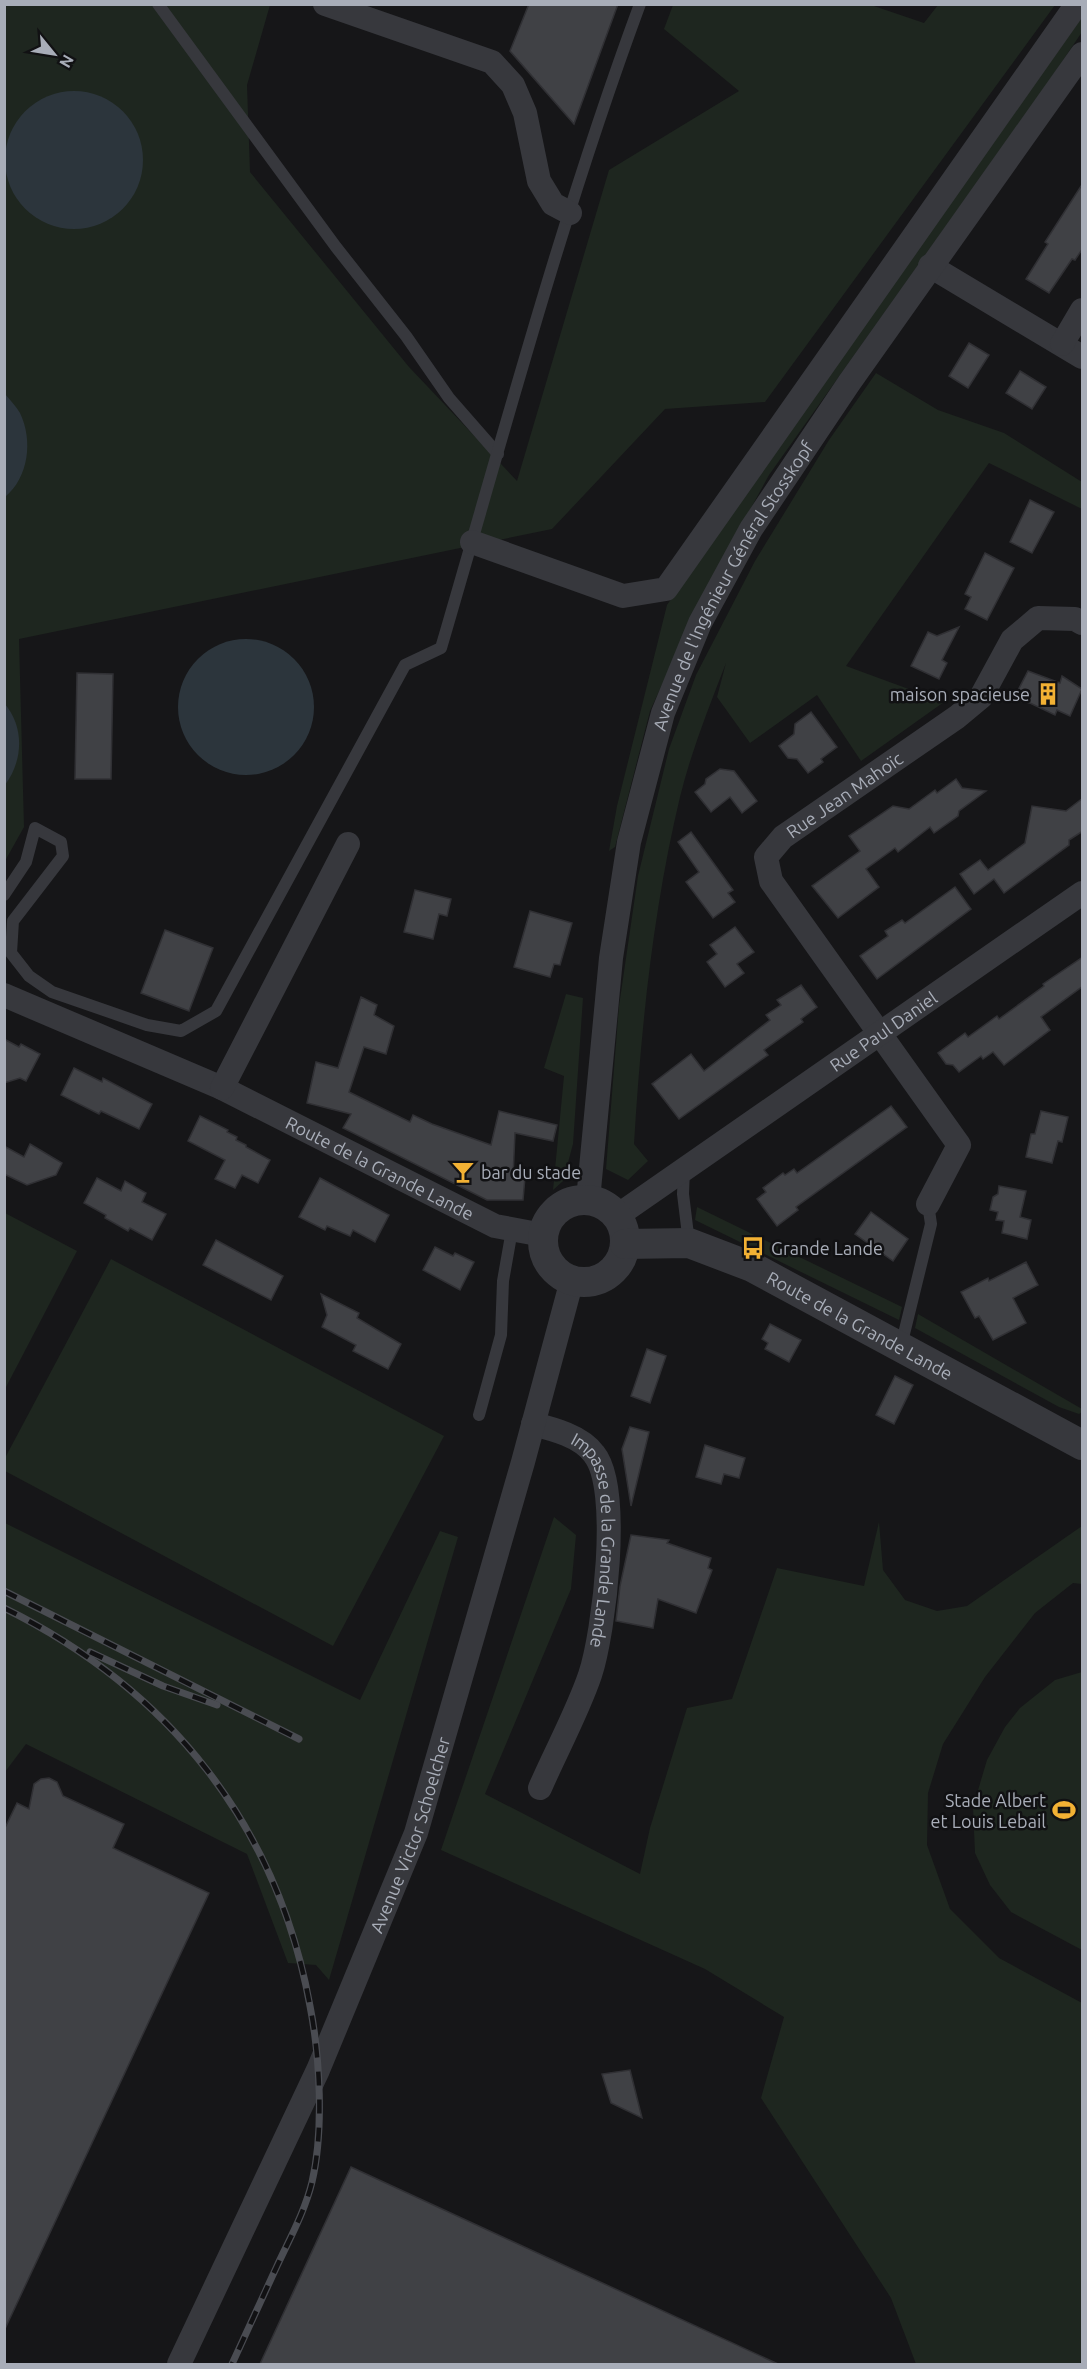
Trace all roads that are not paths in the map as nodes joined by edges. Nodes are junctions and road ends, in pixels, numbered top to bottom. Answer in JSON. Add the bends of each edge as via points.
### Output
{"nodes":[{"id":1,"x":158,"y":4,"type":"edge"},
{"id":2,"x":325,"y":4,"type":"edge"},
{"id":3,"x":640,"y":4,"type":"edge"},
{"id":4,"x":1077,"y":4,"type":"edge"},
{"id":5,"x":1083,"y":54,"type":"edge"},
{"id":6,"x":570,"y":213,"type":"junction"},
{"id":7,"x":930,"y":266,"type":"junction"},
{"id":8,"x":1083,"y":310,"type":"edge"},
{"id":9,"x":1062,"y":344,"type":"junction"},
{"id":10,"x":1083,"y":357,"type":"edge"},
{"id":11,"x":498,"y":454,"type":"junction"},
{"id":12,"x":472,"y":542,"type":"junction"},
{"id":13,"x":1083,"y":623,"type":"edge"},
{"id":14,"x":348,"y":844,"type":"dead end"},
{"id":15,"x":1083,"y":893,"type":"edge"},
{"id":16,"x":4,"y":895,"type":"edge"},
{"id":17,"x":4,"y":995,"type":"edge"},
{"id":18,"x":880,"y":1032,"type":"junction"},
{"id":19,"x":222,"y":1088,"type":"junction"},
{"id":20,"x":684,"y":1169,"type":"junction"},
{"id":21,"x":588,"y":1200,"type":"junction"},
{"id":22,"x":928,"y":1204,"type":"joint"},
{"id":23,"x":512,"y":1230,"type":"junction"},
{"id":24,"x":621,"y":1230,"type":"junction"},
{"id":25,"x":543,"y":1235,"type":"junction"},
{"id":26,"x":689,"y":1243,"type":"junction"},
{"id":27,"x":572,"y":1280,"type":"junction"},
{"id":28,"x":901,"y":1346,"type":"junction"},
{"id":29,"x":479,"y":1415,"type":"dead end"},
{"id":30,"x":533,"y":1424,"type":"junction"},
{"id":31,"x":1083,"y":1445,"type":"edge"},
{"id":32,"x":540,"y":1788,"type":"dead end"},
{"id":33,"x":178,"y":2364,"type":"edge"}],
"edges":[{"from":1,"to":11,"type":"lane","via":[[449,398]]},
{"from":2,"to":6,"type":"street","via":[[492,62],[513,85],[525,113],[539,181],[553,204]]},
{"from":3,"to":6,"type":"lane","via":[[608,90]]},
{"from":4,"to":12,"type":"street","via":[[666,589],[623,596]]},
{"from":5,"to":7,"type":"street","name":"Avenue de l'Ingénieur Général Stosskopf"},
{"from":6,"to":11,"type":"lane"},
{"from":7,"to":9,"type":"street"},
{"from":7,"to":21,"type":"street","name":"Avenue de l'Ingénieur Général Stosskopf","via":[[751,529],[700,623],[663,713],[629,842],[611,958]]},
{"from":8,"to":9,"type":"street"},
{"from":9,"to":10,"type":"street"},
{"from":11,"to":12,"type":"lane"},
{"from":12,"to":16,"type":"lane","via":[[441,648],[405,665],[216,1011],[181,1031],[147,1025],[52,992],[29,976],[11,953],[13,921],[63,856],[61,842],[35,828],[26,862]]},
{"from":13,"to":18,"type":"street","name":"Rue Jean Mahoïc","via":[[1075,619],[1038,618],[1012,640],[981,697],[783,837],[766,857],[771,881]]},
{"from":14,"to":19,"type":"street"},
{"from":15,"to":18,"type":"street","name":"Rue Paul Daniel"},
{"from":17,"to":19,"type":"street","name":"Route de la Grande Lande"},
{"from":18,"to":20,"type":"street","name":"Rue Paul Daniel"},
{"from":18,"to":22,"type":"street","via":[[959,1145]]},
{"from":19,"to":23,"type":"street","name":"Route de la Grande Lande","via":[[495,1226]]},
{"from":20,"to":24,"type":"street","name":"Rue Paul Daniel"},
{"from":20,"to":26,"type":"lane"},
{"from":21,"to":24,"type":"street","via":[[604,1205]]},
{"from":21,"to":25,"type":"street","via":[[573,1201],[559,1209],[548,1220]]},
{"from":22,"to":28,"type":"lane","via":[[931,1224]]},
{"from":23,"to":25,"type":"street","name":"Route de la Grande Lande"},
{"from":23,"to":29,"type":"lane","via":[[503,1281],[501,1335]]},
{"from":24,"to":26,"type":"street","name":"Route de la Grande Lande"},
{"from":24,"to":27,"type":"street","via":[[620,1261],[607,1275],[590,1282]]},
{"from":25,"to":27,"type":"street","via":[[545,1254],[555,1271]]},
{"from":26,"to":28,"type":"street","name":"Route de la Grande Lande","via":[[752,1267]]},
{"from":27,"to":30,"type":"street","name":"Avenue Victor Schoelcher"},
{"from":28,"to":31,"type":"street","name":"Route de la Grande Lande"},
{"from":30,"to":32,"type":"street","name":"Impasse de la Grande Lande","via":[[583,1443],[595,1454],[602,1467],[609,1514],[604,1599],[590,1674]]},
{"from":30,"to":33,"type":"street","name":"Avenue Victor Schoelcher","via":[[416,1833],[318,2070]]}]}
